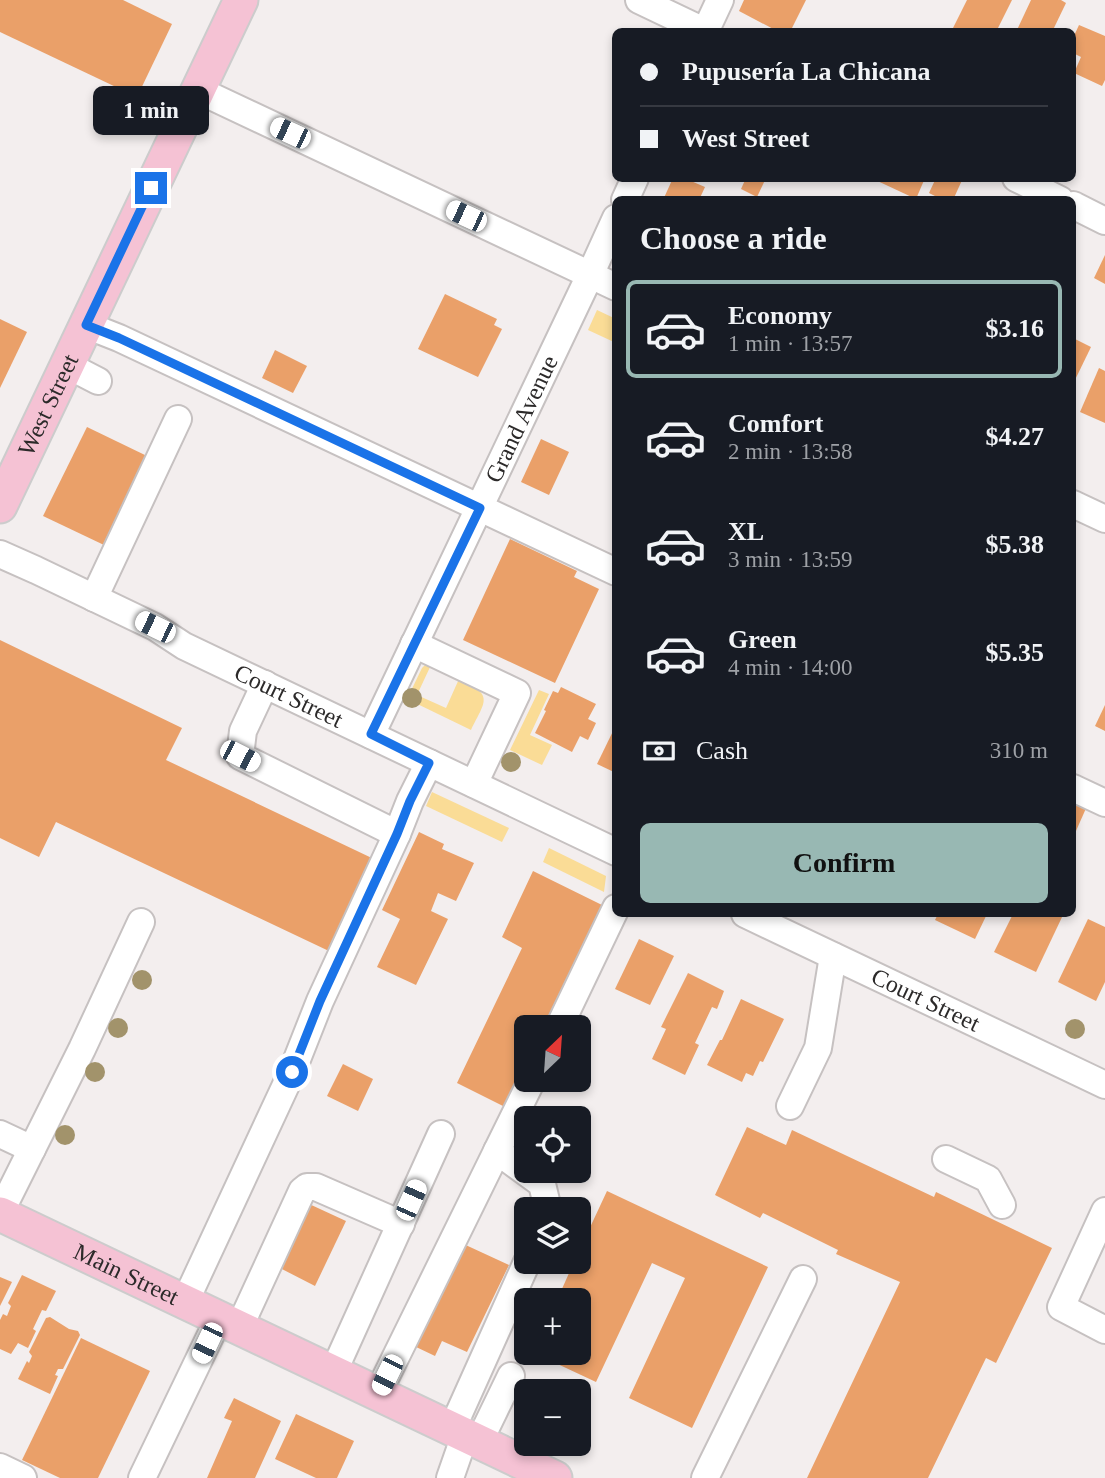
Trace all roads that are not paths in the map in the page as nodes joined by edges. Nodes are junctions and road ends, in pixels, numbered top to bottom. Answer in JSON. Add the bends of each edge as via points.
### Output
{"nodes":[{"id":1,"x":241,"y":0,"type":"edge"},
{"id":2,"x":639,"y":0,"type":"edge"},
{"id":3,"x":720,"y":0,"type":"edge"},
{"id":4,"x":700,"y":28,"type":"edge"},
{"id":5,"x":707,"y":28,"type":"edge"},
{"id":6,"x":198,"y":90,"type":"junction"},
{"id":7,"x":1024,"y":182,"type":"edge"},
{"id":8,"x":1052,"y":196,"type":"edge"},
{"id":9,"x":1076,"y":206,"type":"edge"},
{"id":10,"x":1105,"y":221,"type":"edge"},
{"id":11,"x":612,"y":227,"type":"edge"},
{"id":12,"x":590,"y":275,"type":"junction"},
{"id":13,"x":612,"y":286,"type":"edge"},
{"id":14,"x":86,"y":325,"type":"junction"},
{"id":15,"x":67,"y":365,"type":"junction"},
{"id":16,"x":99,"y":381,"type":"dead end"},
{"id":17,"x":178,"y":419,"type":"dead end"},
{"id":18,"x":1076,"y":505,"type":"edge"},
{"id":19,"x":0,"y":506,"type":"edge"},
{"id":20,"x":480,"y":508,"type":"junction"},
{"id":21,"x":1105,"y":519,"type":"edge"},
{"id":22,"x":0,"y":554,"type":"edge"},
{"id":23,"x":612,"y":570,"type":"edge"},
{"id":24,"x":94,"y":598,"type":"junction"},
{"id":25,"x":414,"y":644,"type":"junction"},
{"id":26,"x":265,"y":684,"type":"junction"},
{"id":27,"x":371,"y":734,"type":"junction"},
{"id":28,"x":429,"y":763,"type":"junction"},
{"id":29,"x":474,"y":784,"type":"junction"},
{"id":30,"x":1076,"y":789,"type":"edge"},
{"id":31,"x":1105,"y":803,"type":"edge"},
{"id":32,"x":397,"y":834,"type":"junction"},
{"id":33,"x":612,"y":850,"type":"edge"},
{"id":34,"x":612,"y":916,"type":"edge"},
{"id":35,"x":751,"y":917,"type":"edge"},
{"id":36,"x":141,"y":922,"type":"dead end"},
{"id":37,"x":833,"y":956,"type":"junction"},
{"id":38,"x":565,"y":1015,"type":"edge"},
{"id":39,"x":1105,"y":1085,"type":"edge"},
{"id":40,"x":526,"y":1092,"type":"edge"},
{"id":41,"x":790,"y":1105,"type":"dead end"},
{"id":42,"x":0,"y":1134,"type":"edge"},
{"id":43,"x":441,"y":1134,"type":"dead end"},
{"id":44,"x":32,"y":1149,"type":"junction"},
{"id":45,"x":497,"y":1151,"type":"junction"},
{"id":46,"x":946,"y":1159,"type":"dead end"},
{"id":47,"x":545,"y":1197,"type":"edge"},
{"id":48,"x":1002,"y":1205,"type":"dead end"},
{"id":49,"x":1105,"y":1211,"type":"edge"},
{"id":50,"x":0,"y":1214,"type":"edge"},
{"id":51,"x":401,"y":1224,"type":"junction"},
{"id":52,"x":523,"y":1274,"type":"edge"},
{"id":53,"x":803,"y":1279,"type":"dead end"},
{"id":54,"x":185,"y":1302,"type":"junction"},
{"id":55,"x":229,"y":1323,"type":"junction"},
{"id":56,"x":1105,"y":1330,"type":"edge"},
{"id":57,"x":333,"y":1373,"type":"junction"},
{"id":58,"x":510,"y":1376,"type":"dead end"},
{"id":59,"x":378,"y":1393,"type":"junction"},
{"id":60,"x":465,"y":1435,"type":"junction"},
{"id":61,"x":0,"y":1467,"type":"edge"},
{"id":62,"x":23,"y":1478,"type":"edge"},
{"id":63,"x":142,"y":1478,"type":"edge"},
{"id":64,"x":450,"y":1478,"type":"edge"},
{"id":65,"x":555,"y":1478,"type":"edge"},
{"id":66,"x":705,"y":1478,"type":"edge"}],
"edges":[{"from":1,"to":6,"type":"main road","name":"West Street"},
{"from":2,"to":4,"type":"street"},
{"from":3,"to":5,"type":"street"},
{"from":6,"to":12,"type":"street"},
{"from":6,"to":14,"type":"main road","name":"West Street"},
{"from":7,"to":8,"type":"street"},
{"from":9,"to":10,"type":"street"},
{"from":11,"to":12,"type":"street","name":"Grand Avenue"},
{"from":12,"to":13,"type":"street"},
{"from":12,"to":20,"type":"street","name":"Grand Avenue"},
{"from":14,"to":15,"type":"main road","name":"West Street"},
{"from":14,"to":20,"type":"street"},
{"from":15,"to":16,"type":"street"},
{"from":15,"to":19,"type":"main road","name":"West Street"},
{"from":17,"to":24,"type":"street"},
{"from":18,"to":21,"type":"street"},
{"from":20,"to":23,"type":"street"},
{"from":20,"to":25,"type":"street","name":"Grand Avenue"},
{"from":22,"to":24,"type":"street","name":"Court Street"},
{"from":24,"to":26,"type":"street","name":"Court Street"},
{"from":25,"to":27,"type":"street","name":"Grand Avenue"},
{"from":25,"to":29,"type":"street","via":[[521,684]]},
{"from":26,"to":27,"type":"street","name":"Court Street"},
{"from":26,"to":32,"type":"street","via":[[243,731],[240,756]]},
{"from":27,"to":28,"type":"street","name":"Court Street"},
{"from":28,"to":29,"type":"street","name":"Court Street"},
{"from":28,"to":32,"type":"street"},
{"from":29,"to":33,"type":"street","name":"Court Street"},
{"from":30,"to":31,"type":"street"},
{"from":32,"to":54,"type":"street"},
{"from":34,"to":38,"type":"street"},
{"from":35,"to":37,"type":"street","name":"Court Street"},
{"from":36,"to":44,"type":"street"},
{"from":37,"to":39,"type":"street","name":"Court Street"},
{"from":37,"to":41,"type":"street","via":[[818,1048]]},
{"from":40,"to":45,"type":"street"},
{"from":42,"to":44,"type":"street"},
{"from":43,"to":51,"type":"street"},
{"from":44,"to":50,"type":"street"},
{"from":45,"to":47,"type":"street","via":[[542,1184]]},
{"from":45,"to":59,"type":"street"},
{"from":46,"to":48,"type":"street","via":[[988,1179]]},
{"from":49,"to":56,"type":"street","via":[[1061,1307]]},
{"from":50,"to":54,"type":"main road","name":"Main Street"},
{"from":51,"to":55,"type":"street","via":[[307,1187]]},
{"from":51,"to":57,"type":"street"},
{"from":52,"to":60,"type":"street"},
{"from":53,"to":66,"type":"street"},
{"from":54,"to":55,"type":"main road","name":"Main Street"},
{"from":55,"to":57,"type":"main road","name":"Main Street"},
{"from":55,"to":63,"type":"street"},
{"from":57,"to":59,"type":"main road","name":"Main Street"},
{"from":58,"to":60,"type":"street"},
{"from":59,"to":60,"type":"main road","name":"Main Street"},
{"from":60,"to":64,"type":"street"},
{"from":60,"to":65,"type":"main road","name":"Main Street"},
{"from":61,"to":62,"type":"street"}]}
